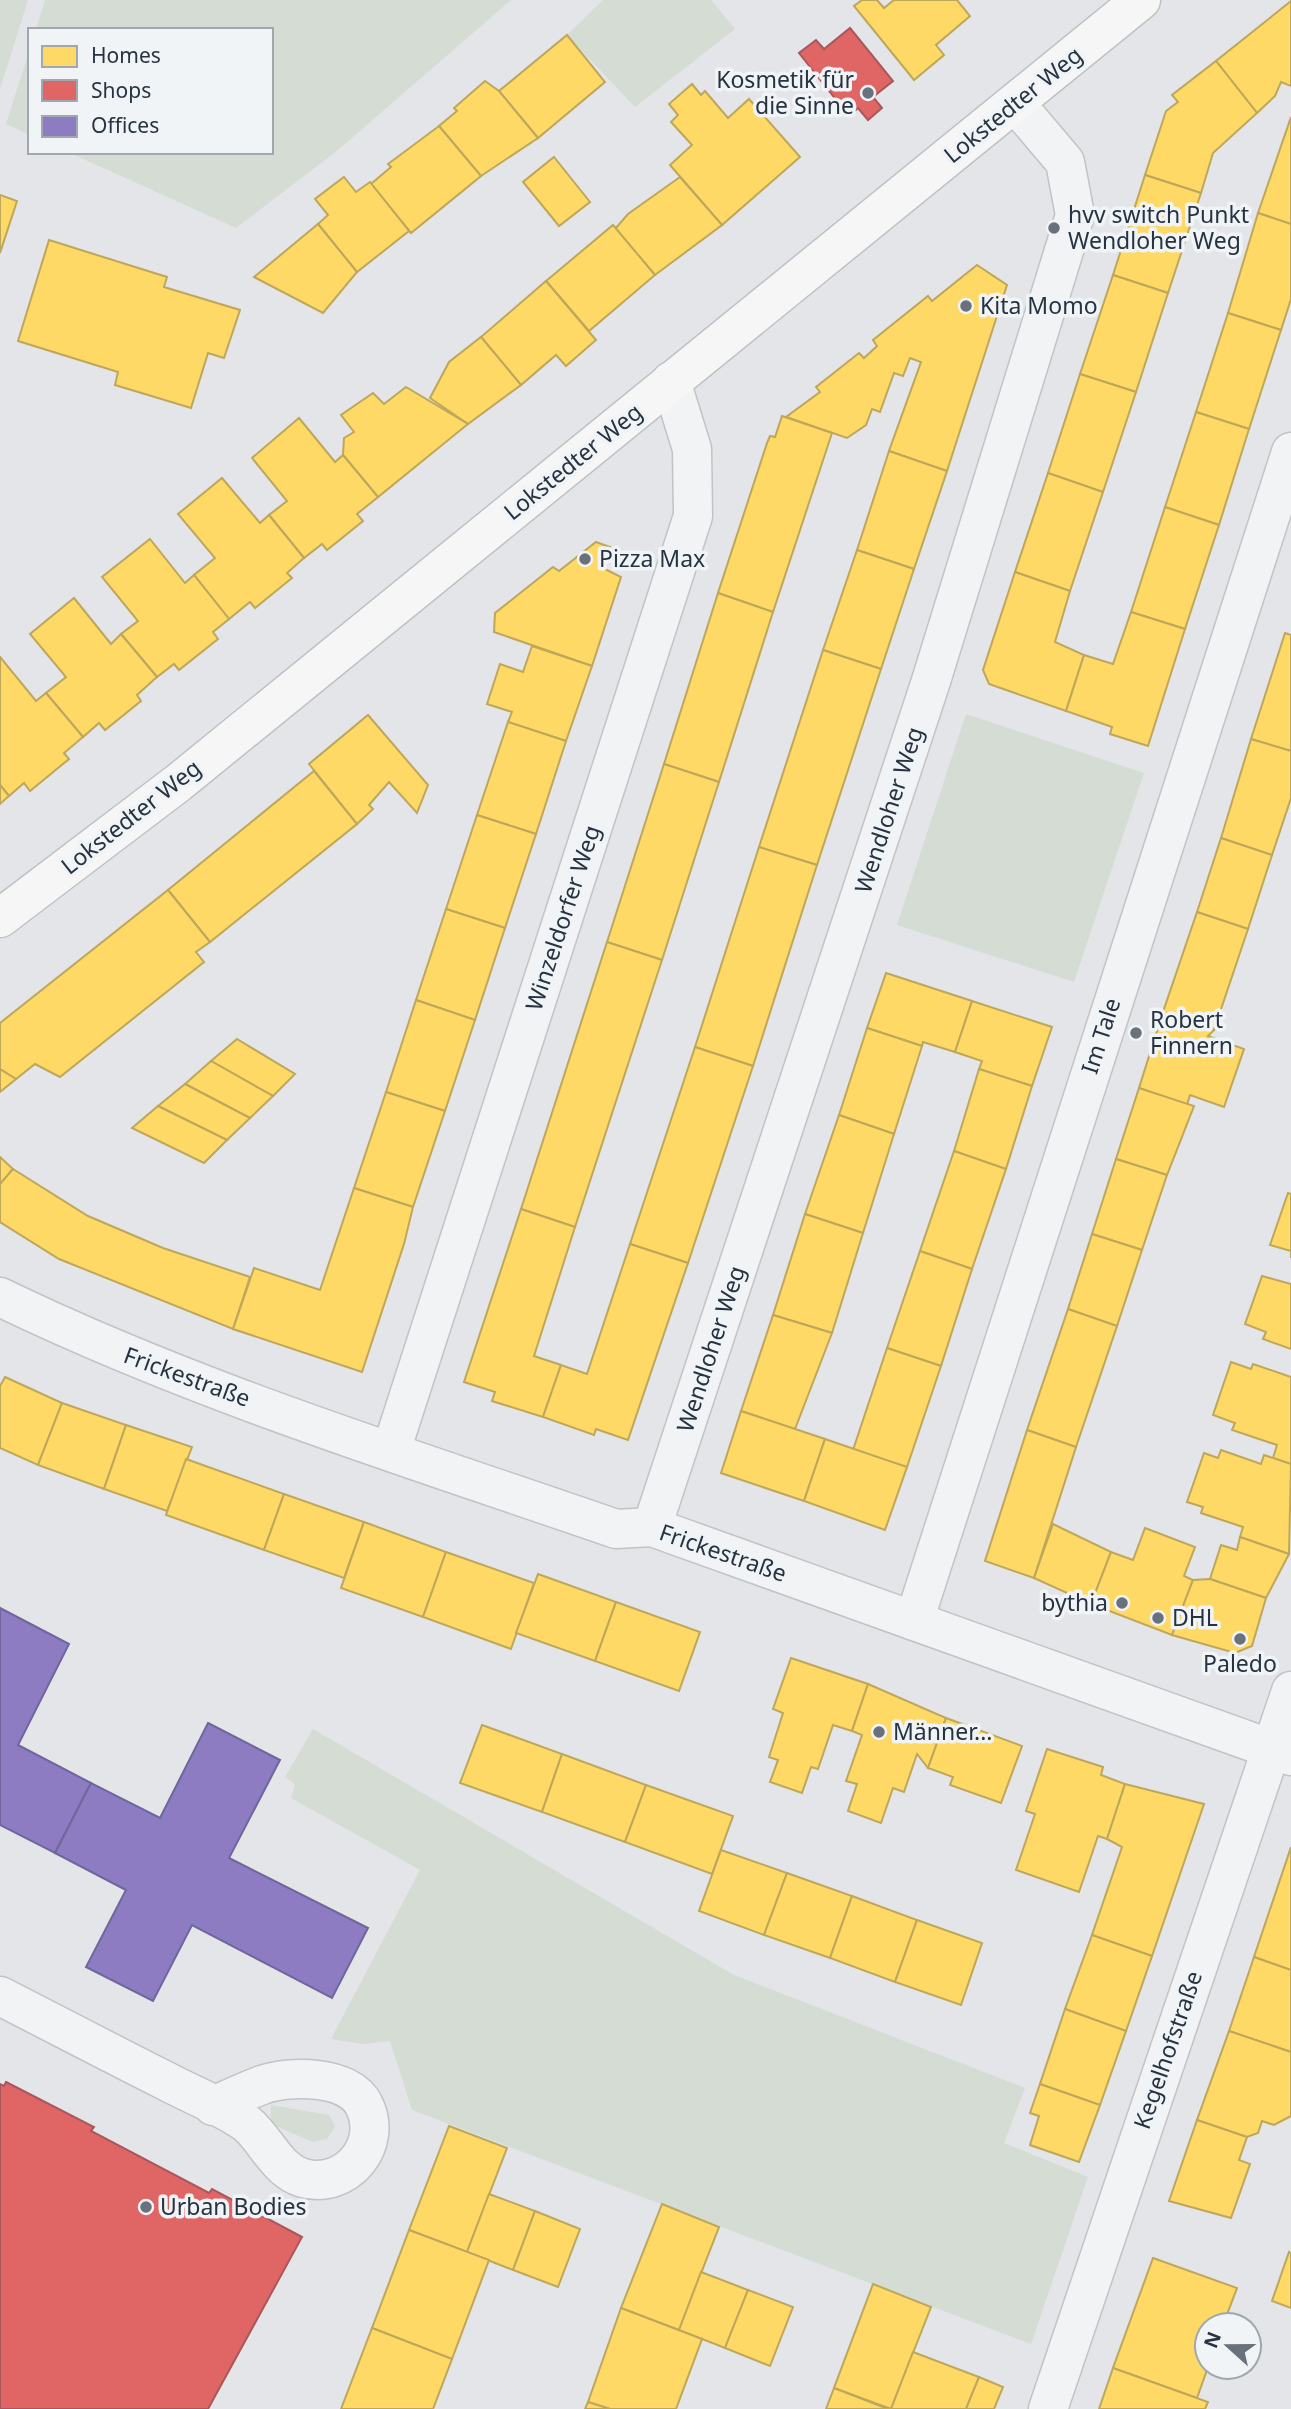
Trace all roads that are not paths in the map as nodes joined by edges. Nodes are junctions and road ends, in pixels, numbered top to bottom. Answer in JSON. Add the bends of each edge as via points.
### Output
{"nodes":[{"id":1,"x":1141,"y":0,"type":"edge"},
{"id":2,"x":1015,"y":103,"type":"junction"},
{"id":3,"x":671,"y":381,"type":"junction"},
{"id":4,"x":1291,"y":452,"type":"edge"},
{"id":5,"x":0,"y":918,"type":"edge"},
{"id":6,"x":0,"y":1297,"type":"edge"},
{"id":7,"x":391,"y":1451,"type":"junction"},
{"id":8,"x":652,"y":1527,"type":"junction"},
{"id":9,"x":914,"y":1621,"type":"junction"},
{"id":10,"x":1291,"y":1691,"type":"edge"},
{"id":11,"x":1281,"y":1753,"type":"edge"},
{"id":12,"x":0,"y":1996,"type":"edge"},
{"id":13,"x":213,"y":2106,"type":"dead end"},
{"id":14,"x":1048,"y":2409,"type":"edge"}],
"edges":[{"from":1,"to":2,"type":"main road","name":"Lokstedter Weg"},
{"from":2,"to":3,"type":"main road","name":"Lokstedter Weg"},
{"from":2,"to":8,"type":"street","name":"Wendloher Weg","via":[[1065,162],[1075,215],[931,681]]},
{"from":3,"to":5,"type":"main road","name":"Lokstedter Weg","via":[[178,783]]},
{"from":3,"to":7,"type":"street","name":"Winzeldorfer Weg","via":[[692,449],[693,516]]},
{"from":4,"to":9,"type":"street","name":"Im Tale"},
{"from":6,"to":7,"type":"street","name":"Frickestraße","via":[[94,1343]]},
{"from":7,"to":8,"type":"street","name":"Frickestraße","via":[[616,1530]]},
{"from":8,"to":9,"type":"street","name":"Frickestraße"},
{"from":9,"to":11,"type":"street","name":"Frickestraße"},
{"from":10,"to":11,"type":"street","name":"Kegelhofstraße"},
{"from":11,"to":14,"type":"street","name":"Kegelhofstraße"},
{"from":12,"to":13,"type":"street"}]}
